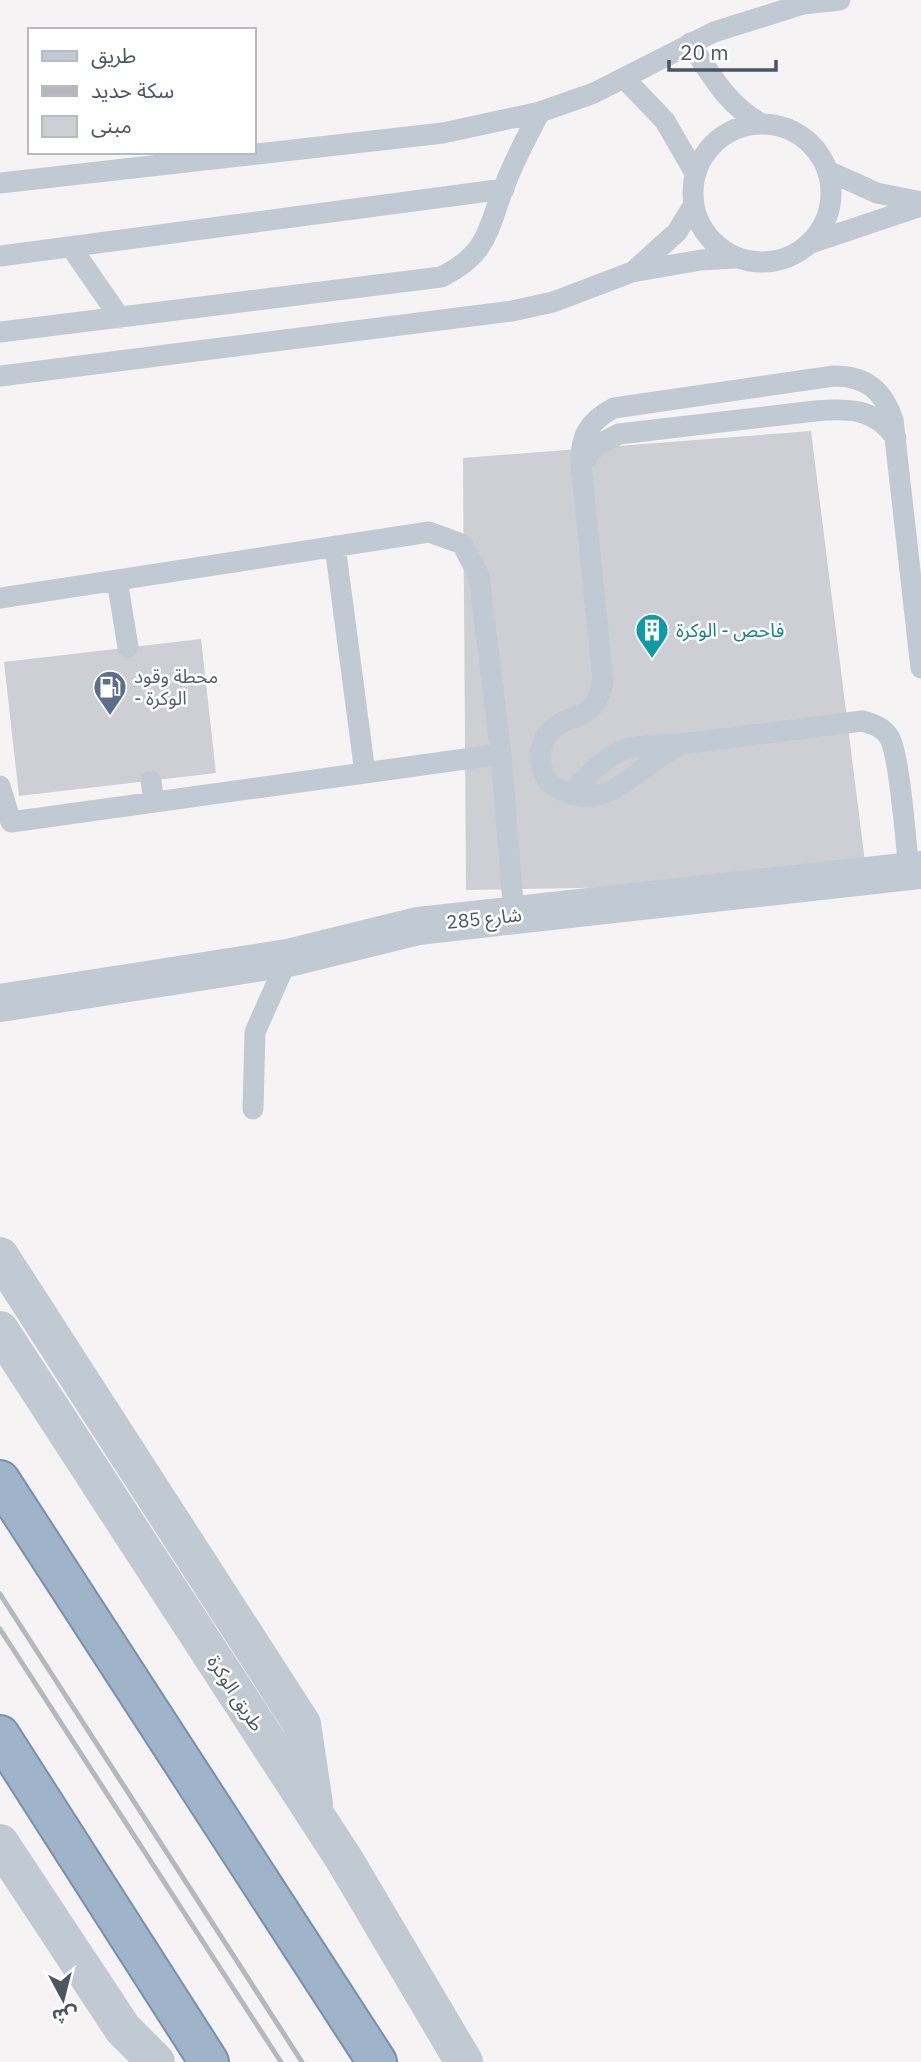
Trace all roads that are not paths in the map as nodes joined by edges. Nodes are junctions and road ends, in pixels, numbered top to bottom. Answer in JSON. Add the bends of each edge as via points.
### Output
{"nodes":[{"id":1,"x":840,"y":0,"type":"edge"},
{"id":2,"x":690,"y":43,"type":"junction"},
{"id":3,"x":624,"y":78,"type":"junction"},
{"id":4,"x":540,"y":112,"type":"junction"},
{"id":5,"x":762,"y":124,"type":"junction"},
{"id":6,"x":252,"y":154,"type":"edge"},
{"id":7,"x":256,"y":154,"type":"edge"},
{"id":8,"x":828,"y":171,"type":"junction"},
{"id":9,"x":695,"y":173,"type":"junction"},
{"id":10,"x":0,"y":183,"type":"edge"},
{"id":11,"x":504,"y":189,"type":"junction"},
{"id":12,"x":921,"y":204,"type":"edge"},
{"id":13,"x":693,"y":206,"type":"junction"},
{"id":14,"x":809,"y":244,"type":"junction"},
{"id":15,"x":71,"y":247,"type":"junction"},
{"id":16,"x":0,"y":256,"type":"edge"},
{"id":17,"x":736,"y":258,"type":"junction"},
{"id":18,"x":632,"y":272,"type":"junction"},
{"id":19,"x":120,"y":318,"type":"junction"},
{"id":20,"x":0,"y":332,"type":"edge"},
{"id":21,"x":0,"y":376,"type":"edge"},
{"id":22,"x":895,"y":438,"type":"junction"},
{"id":23,"x":581,"y":464,"type":"junction"},
{"id":24,"x":335,"y":547,"type":"junction"},
{"id":25,"x":117,"y":580,"type":"junction"},
{"id":26,"x":0,"y":598,"type":"edge"},
{"id":27,"x":128,"y":647,"type":"dead end"},
{"id":28,"x":921,"y":668,"type":"edge"},
{"id":29,"x":682,"y":744,"type":"junction"},
{"id":30,"x":500,"y":754,"type":"junction"},
{"id":31,"x":365,"y":774,"type":"junction"},
{"id":32,"x":150,"y":781,"type":"dead end"},
{"id":33,"x":0,"y":786,"type":"edge"},
{"id":34,"x":571,"y":794,"type":"junction"},
{"id":35,"x":154,"y":802,"type":"junction"},
{"id":36,"x":915,"y":871,"type":"edge"},
{"id":37,"x":514,"y":915,"type":"junction"},
{"id":38,"x":288,"y":958,"type":"junction"},
{"id":39,"x":51,"y":996,"type":"junction"},
{"id":40,"x":0,"y":1003,"type":"edge"},
{"id":41,"x":0,"y":1025,"type":"edge"},
{"id":42,"x":253,"y":1109,"type":"dead end"},
{"id":43,"x":0,"y":1256,"type":"edge"},
{"id":44,"x":0,"y":1330,"type":"edge"},
{"id":45,"x":0,"y":1480,"type":"edge"},
{"id":46,"x":0,"y":1735,"type":"edge"},
{"id":47,"x":316,"y":1817,"type":"junction"},
{"id":48,"x":0,"y":1843,"type":"edge"},
{"id":49,"x":156,"y":2062,"type":"edge"},
{"id":50,"x":209,"y":2062,"type":"edge"},
{"id":51,"x":377,"y":2062,"type":"edge"},
{"id":52,"x":464,"y":2062,"type":"edge"}],
"edges":[{"from":1,"to":2,"type":"lane","via":[[758,16]]},
{"from":2,"to":3,"type":"lane"},
{"from":2,"to":5,"type":"lane","via":[[732,103]]},
{"from":3,"to":4,"type":"lane"},
{"from":3,"to":9,"type":"lane","via":[[665,121]]},
{"from":4,"to":7,"type":"lane","via":[[443,132]]},
{"from":4,"to":11,"type":"lane"},
{"from":5,"to":8,"type":"lane","via":[[788,129],[805,139]]},
{"from":5,"to":9,"type":"lane","via":[[731,130],[703,155]]},
{"from":6,"to":10,"type":"lane"},
{"from":8,"to":12,"type":"lane","via":[[877,193]]},
{"from":8,"to":14,"type":"lane","via":[[830,210]]},
{"from":9,"to":13,"type":"lane"},
{"from":11,"to":15,"type":"lane"},
{"from":11,"to":19,"type":"lane","via":[[479,251],[441,277]]},
{"from":12,"to":14,"type":"lane"},
{"from":13,"to":17,"type":"lane","via":[[708,237]]},
{"from":13,"to":18,"type":"lane","via":[[677,232]]},
{"from":14,"to":17,"type":"lane","via":[[775,262]]},
{"from":15,"to":16,"type":"lane"},
{"from":15,"to":19,"type":"lane"},
{"from":17,"to":18,"type":"lane"},
{"from":18,"to":21,"type":"lane","via":[[553,302],[512,311]]},
{"from":19,"to":20,"type":"lane"},
{"from":22,"to":23,"type":"lane","via":[[888,427],[867,413],[824,410],[619,434],[597,445]]},
{"from":22,"to":23,"type":"lane","via":[[888,404],[879,391],[866,381],[834,376],[614,408],[598,416],[587,429]]},
{"from":22,"to":28,"type":"lane"},
{"from":23,"to":34,"type":"lane","via":[[603,681],[587,712],[545,736],[539,760],[549,783]]},
{"from":24,"to":25,"type":"lane"},
{"from":24,"to":30,"type":"lane","via":[[429,532],[462,544],[479,576]]},
{"from":24,"to":31,"type":"lane"},
{"from":25,"to":26,"type":"lane"},
{"from":25,"to":27,"type":"lane"},
{"from":29,"to":34,"type":"lane","via":[[656,757],[636,778],[613,791]]},
{"from":29,"to":34,"type":"lane","via":[[640,744],[614,752]]},
{"from":29,"to":36,"type":"lane","via":[[862,721],[883,729],[894,747]]},
{"from":30,"to":31,"type":"lane"},
{"from":30,"to":37,"type":"lane"},
{"from":31,"to":35,"type":"lane"},
{"from":32,"to":35,"type":"lane"},
{"from":33,"to":35,"type":"lane","via":[[11,822]]},
{"from":36,"to":37,"type":"street","name":"شارع 285"},
{"from":37,"to":38,"type":"street","name":"شارع 285","via":[[418,926]]},
{"from":38,"to":39,"type":"street","name":"شارع 285"},
{"from":38,"to":42,"type":"lane","via":[[255,1032]]},
{"from":39,"to":40,"type":"street","name":"شارع 285"},
{"from":39,"to":41,"type":"street"},
{"from":43,"to":47,"type":"street","via":[[302,1724]]},
{"from":44,"to":47,"type":"street","name":"طريق الوكرة"},
{"from":45,"to":51,"type":"highway"},
{"from":46,"to":50,"type":"highway"},
{"from":47,"to":52,"type":"street","name":"طريق الوكرة"},
{"from":48,"to":49,"type":"street","via":[[123,2029]]}]}
